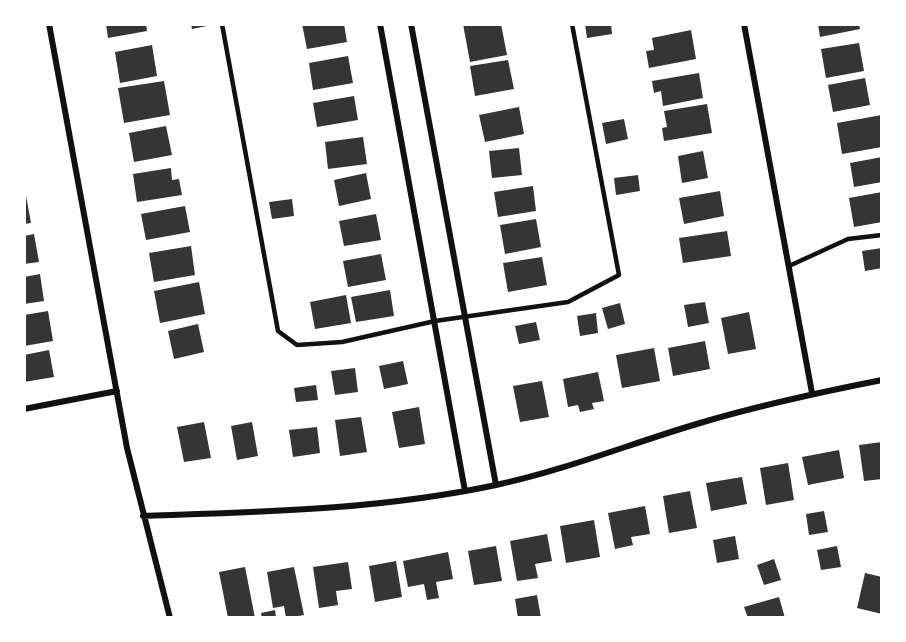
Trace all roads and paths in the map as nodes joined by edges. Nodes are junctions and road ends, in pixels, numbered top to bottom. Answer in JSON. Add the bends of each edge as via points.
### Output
{"nodes":[{"id":1,"x":49,"y":24,"type":"edge"},
{"id":2,"x":222,"y":24,"type":"edge"},
{"id":3,"x":380,"y":24,"type":"edge"},
{"id":4,"x":411,"y":24,"type":"edge"},
{"id":5,"x":572,"y":24,"type":"edge"},
{"id":6,"x":744,"y":24,"type":"edge"},
{"id":7,"x":882,"y":235,"type":"edge"},
{"id":8,"x":789,"y":266,"type":"junction"},
{"id":9,"x":465,"y":317,"type":"junction"},
{"id":10,"x":435,"y":321,"type":"junction"},
{"id":11,"x":882,"y":380,"type":"edge"},
{"id":12,"x":117,"y":391,"type":"junction"},
{"id":13,"x":812,"y":393,"type":"junction"},
{"id":14,"x":24,"y":409,"type":"edge"},
{"id":15,"x":496,"y":485,"type":"junction"},
{"id":16,"x":465,"y":491,"type":"junction"},
{"id":17,"x":143,"y":516,"type":"junction"},
{"id":18,"x":170,"y":618,"type":"edge"}],
"edges":[{"from":1,"to":12,"type":"street"},
{"from":2,"to":10,"type":"lane","via":[[278,331],[297,345],[342,342]]},
{"from":3,"to":10,"type":"street"},
{"from":4,"to":9,"type":"street"},
{"from":5,"to":9,"type":"lane","via":[[619,275],[568,302]]},
{"from":6,"to":8,"type":"street"},
{"from":7,"to":8,"type":"lane","via":[[848,239]]},
{"from":8,"to":13,"type":"street"},
{"from":9,"to":10,"type":"lane"},
{"from":9,"to":15,"type":"street"},
{"from":10,"to":16,"type":"street"},
{"from":11,"to":13,"type":"street"},
{"from":12,"to":14,"type":"street"},
{"from":12,"to":17,"type":"street"},
{"from":13,"to":15,"type":"street"},
{"from":15,"to":16,"type":"street"},
{"from":16,"to":17,"type":"street","via":[[369,506]]},
{"from":17,"to":18,"type":"street"}]}
